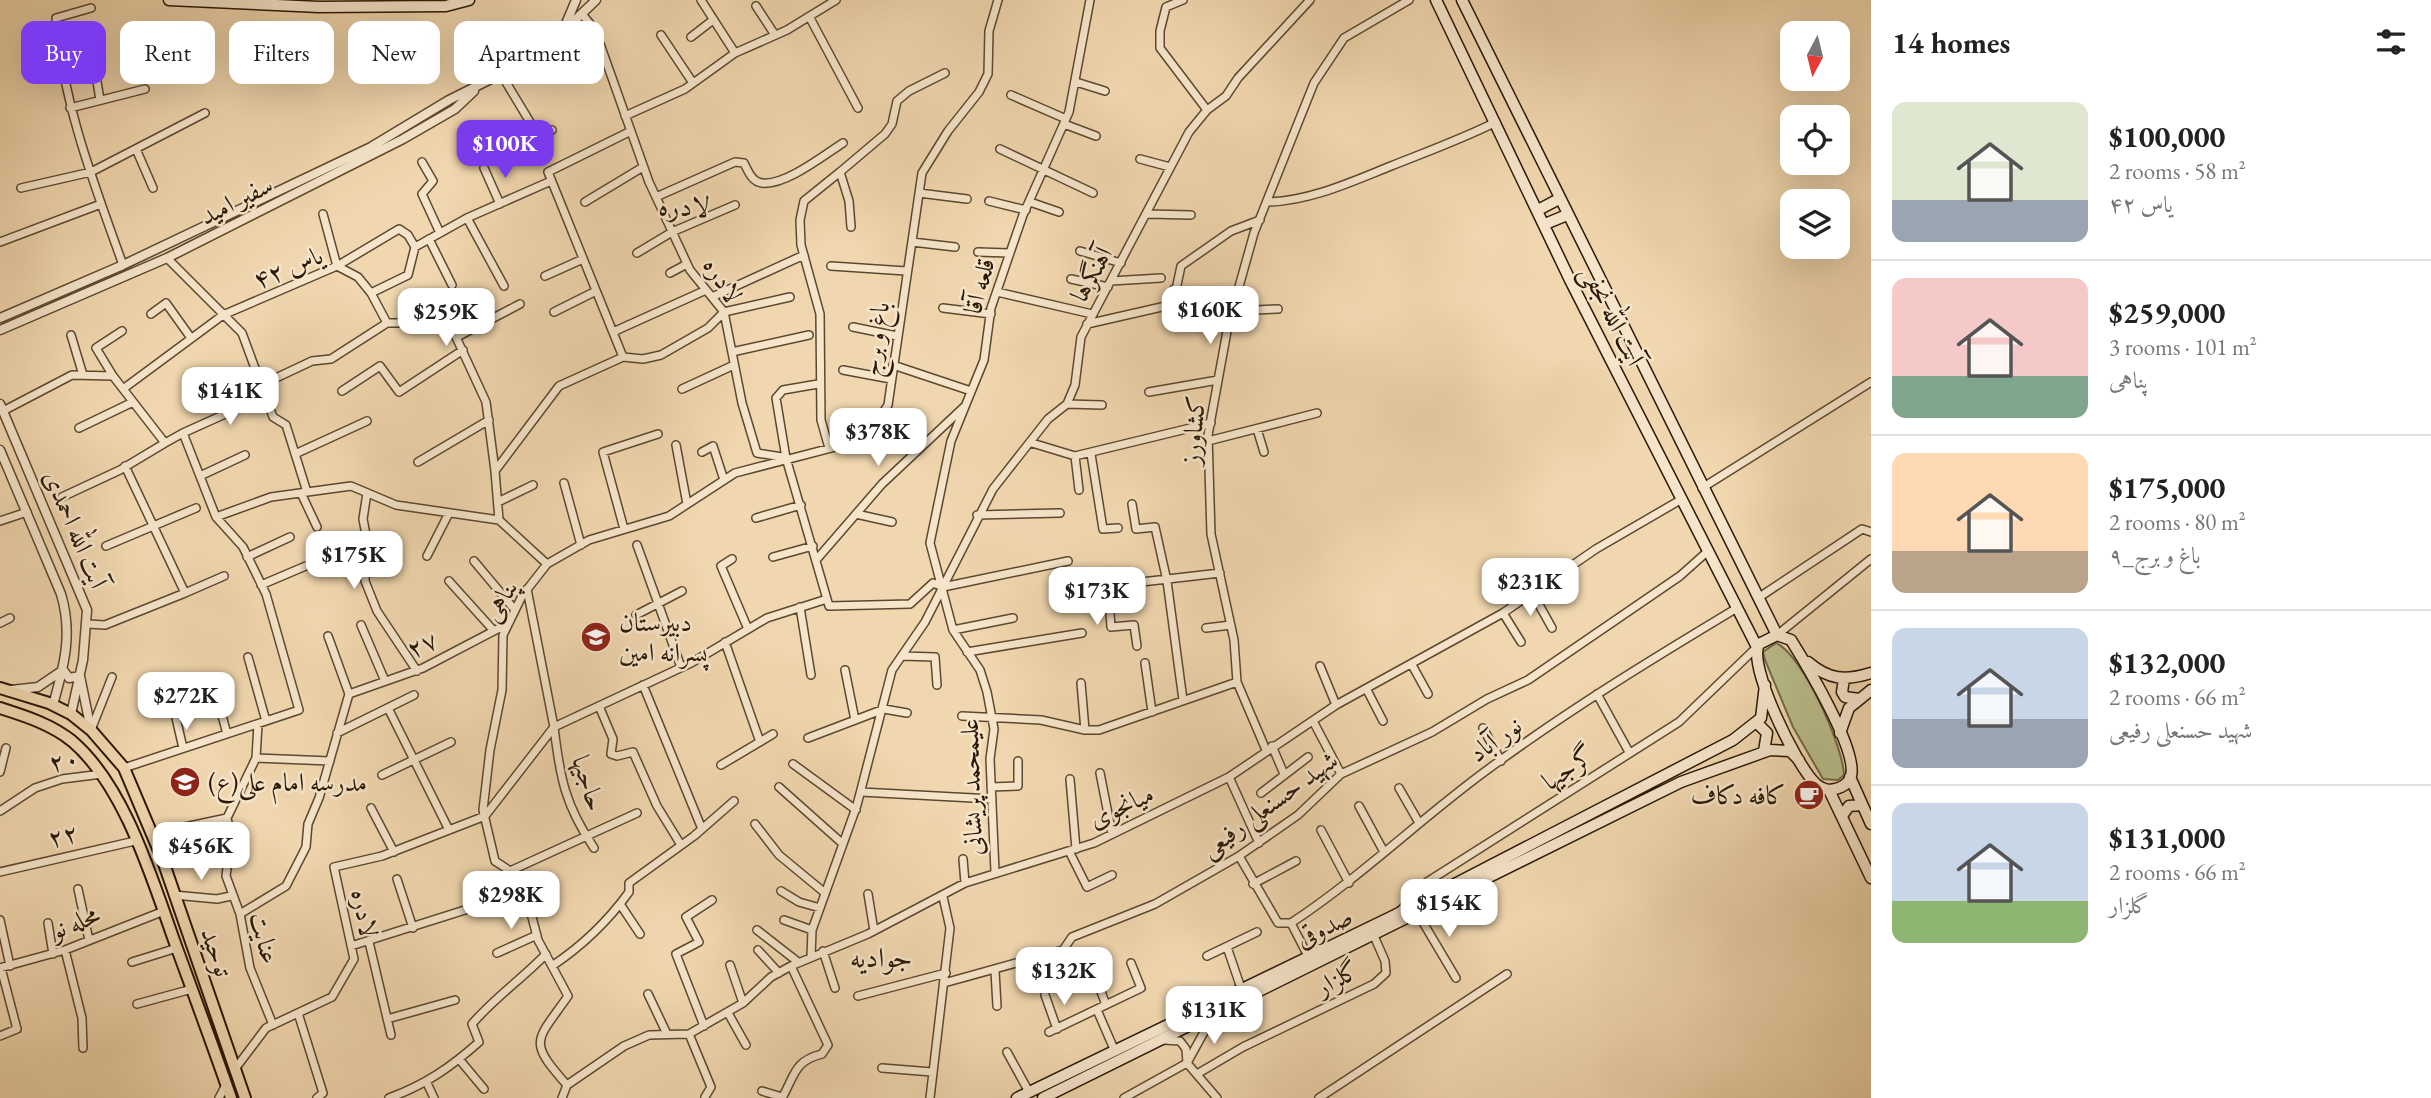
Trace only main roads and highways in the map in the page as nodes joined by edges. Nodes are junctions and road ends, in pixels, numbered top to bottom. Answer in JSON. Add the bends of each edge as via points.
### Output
{"nodes":[{"id":1,"x":169,"y":0,"type":"edge"},
{"id":2,"x":469,"y":0,"type":"edge"},
{"id":3,"x":1436,"y":0,"type":"edge"},
{"id":4,"x":1462,"y":0,"type":"edge"},
{"id":5,"x":1559,"y":199,"type":"junction"},
{"id":6,"x":1538,"y":210,"type":"junction"},
{"id":7,"x":1567,"y":215,"type":"junction"},
{"id":8,"x":1545,"y":224,"type":"junction"},
{"id":9,"x":1766,"y":615,"type":"junction"},
{"id":10,"x":1747,"y":627,"type":"junction"},
{"id":11,"x":1777,"y":635,"type":"junction"},
{"id":12,"x":1757,"y":647,"type":"junction"},
{"id":13,"x":1802,"y":657,"type":"junction"},
{"id":14,"x":1871,"y":673,"type":"edge"},
{"id":15,"x":1844,"y":679,"type":"junction"},
{"id":16,"x":1765,"y":685,"type":"junction"},
{"id":17,"x":6,"y":689,"type":"edge"},
{"id":18,"x":1871,"y":690,"type":"edge"},
{"id":19,"x":1859,"y":699,"type":"junction"},
{"id":20,"x":0,"y":708,"type":"edge"},
{"id":21,"x":1756,"y":722,"type":"junction"},
{"id":22,"x":1840,"y":733,"type":"junction"},
{"id":23,"x":1764,"y":751,"type":"junction"},
{"id":24,"x":1799,"y":760,"type":"junction"},
{"id":25,"x":1850,"y":777,"type":"junction"},
{"id":26,"x":1829,"y":790,"type":"junction"},
{"id":27,"x":1863,"y":805,"type":"junction"},
{"id":28,"x":1842,"y":816,"type":"junction"},
{"id":29,"x":1871,"y":824,"type":"edge"},
{"id":30,"x":1871,"y":878,"type":"edge"},
{"id":31,"x":215,"y":1013,"type":"junction"},
{"id":32,"x":202,"y":1017,"type":"junction"},
{"id":33,"x":231,"y":1098,"type":"edge"},
{"id":34,"x":245,"y":1098,"type":"edge"},
{"id":35,"x":1017,"y":1098,"type":"edge"},
{"id":36,"x":1043,"y":1098,"type":"edge"}],
"edges":[{"from":1,"to":2,"type":"main road","via":[[319,7],[446,6]]},
{"from":3,"to":6,"type":"main road","name":"آیت الله نجفی"},
{"from":4,"to":5,"type":"main road","name":"آیت الله نجفی"},
{"from":5,"to":6,"type":"main road"},
{"from":5,"to":7,"type":"main road","name":"آیت الله نجفی"},
{"from":6,"to":8,"type":"main road","name":"آیت الله نجفی"},
{"from":7,"to":8,"type":"main road"},
{"from":7,"to":9,"type":"main road","name":"آیت الله نجفی"},
{"from":8,"to":10,"type":"main road","name":"آیت الله نجفی"},
{"from":9,"to":10,"type":"main road","via":[[1759,625]]},
{"from":9,"to":11,"type":"main road","name":"آیت الله نجفی"},
{"from":10,"to":12,"type":"main road","name":"آیت الله نجفی"},
{"from":11,"to":12,"type":"main road"},
{"from":11,"to":13,"type":"main road","name":"آیت الله نجفی","via":[[1791,640]]},
{"from":12,"to":16,"type":"main road","name":"آیت الله نجفی","via":[[1756,665]]},
{"from":13,"to":15,"type":"main road","name":"آیت الله نجفی","via":[[1824,676]]},
{"from":13,"to":22,"type":"main road"},
{"from":14,"to":15,"type":"main road"},
{"from":15,"to":19,"type":"main road","via":[[1845,697]]},
{"from":16,"to":21,"type":"main road","via":[[1764,711]]},
{"from":16,"to":24,"type":"main road"},
{"from":17,"to":31,"type":"main road","name":"توحید","via":[[71,714],[124,768]]},
{"from":18,"to":19,"type":"main road"},
{"from":19,"to":22,"type":"main road","via":[[1849,708]]},
{"from":20,"to":32,"type":"main road","name":"توحید","via":[[35,719],[72,741],[102,774],[135,841]]},
{"from":21,"to":23,"type":"main road","via":[[1767,733]]},
{"from":21,"to":35,"type":"main road","name":"صدوقی","via":[[1732,740],[1395,915]]},
{"from":22,"to":25,"type":"main road","via":[[1852,763]]},
{"from":23,"to":24,"type":"main road","via":[[1781,748]]},
{"from":23,"to":36,"type":"main road","name":"صدوقی","via":[[1655,794]]},
{"from":24,"to":26,"type":"main road","via":[[1813,782]]},
{"from":25,"to":26,"type":"main road","via":[[1843,786]]},
{"from":25,"to":27,"type":"main road"},
{"from":26,"to":28,"type":"main road"},
{"from":27,"to":28,"type":"main road","via":[[1849,806]]},
{"from":27,"to":29,"type":"main road"},
{"from":28,"to":30,"type":"main road"},
{"from":31,"to":32,"type":"main road"},
{"from":31,"to":34,"type":"main road","name":"توحید"},
{"from":32,"to":33,"type":"main road","name":"توحید"}]}
